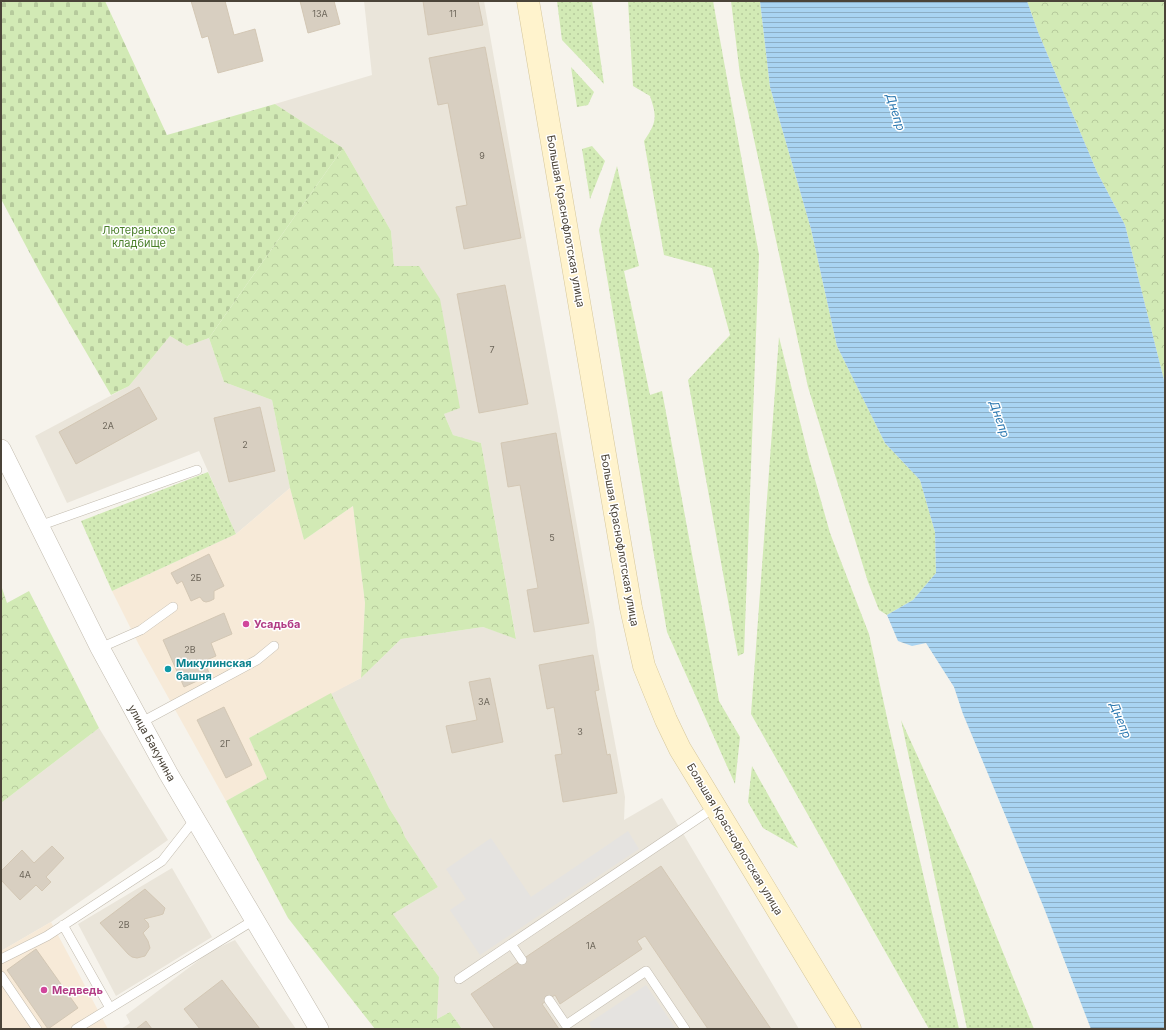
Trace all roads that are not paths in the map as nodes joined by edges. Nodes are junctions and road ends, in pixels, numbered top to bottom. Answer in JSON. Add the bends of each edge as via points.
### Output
{"nodes":[{"id":1,"x":528,"y":1,"type":"edge"},
{"id":2,"x":1,"y":448,"type":"edge"},
{"id":3,"x":197,"y":470,"type":"dead end"},
{"id":4,"x":39,"y":526,"type":"junction"},
{"id":5,"x":173,"y":607,"type":"dead end"},
{"id":6,"x":274,"y":646,"type":"dead end"},
{"id":7,"x":100,"y":648,"type":"junction"},
{"id":8,"x":140,"y":723,"type":"junction"},
{"id":9,"x":715,"y":806,"type":"junction"},
{"id":10,"x":195,"y":819,"type":"junction"},
{"id":11,"x":254,"y":920,"type":"junction"},
{"id":12,"x":63,"y":925,"type":"junction"},
{"id":13,"x":511,"y":944,"type":"junction"},
{"id":14,"x":1,"y":959,"type":"edge"},
{"id":15,"x":522,"y":960,"type":"dead end"},
{"id":16,"x":1,"y":976,"type":"edge"},
{"id":17,"x":460,"y":979,"type":"dead end"},
{"id":18,"x":549,"y":1000,"type":"dead end"},
{"id":19,"x":110,"y":1008,"type":"junction"},
{"id":20,"x":37,"y":1029,"type":"edge"},
{"id":21,"x":76,"y":1029,"type":"edge"},
{"id":22,"x":318,"y":1029,"type":"edge"},
{"id":23,"x":684,"y":1029,"type":"edge"},
{"id":24,"x":850,"y":1029,"type":"edge"}],
"edges":[{"from":1,"to":9,"type":"main road","name":"Большая Краснофлотская улица","via":[[631,608],[644,666],[677,743]]},
{"from":2,"to":4,"type":"street","name":"улица Бакунина"},
{"from":3,"to":4,"type":"lane"},
{"from":4,"to":7,"type":"street","name":"улица Бакунина"},
{"from":5,"to":7,"type":"lane","via":[[141,630]]},
{"from":6,"to":8,"type":"lane","via":[[257,660]]},
{"from":7,"to":8,"type":"street","name":"улица Бакунина"},
{"from":8,"to":10,"type":"street","name":"улица Бакунина"},
{"from":9,"to":13,"type":"lane"},
{"from":9,"to":24,"type":"main road","name":"Большая Краснофлотская улица"},
{"from":10,"to":11,"type":"street","name":"улица Бакунина"},
{"from":10,"to":12,"type":"lane","via":[[162,861]]},
{"from":11,"to":19,"type":"lane"},
{"from":11,"to":22,"type":"street","name":"улица Бакунина"},
{"from":12,"to":14,"type":"lane"},
{"from":12,"to":19,"type":"lane"},
{"from":13,"to":15,"type":"lane"},
{"from":13,"to":17,"type":"lane"},
{"from":16,"to":20,"type":"lane"},
{"from":18,"to":23,"type":"lane","via":[[566,1025],[646,971]]},
{"from":19,"to":21,"type":"lane"}]}
